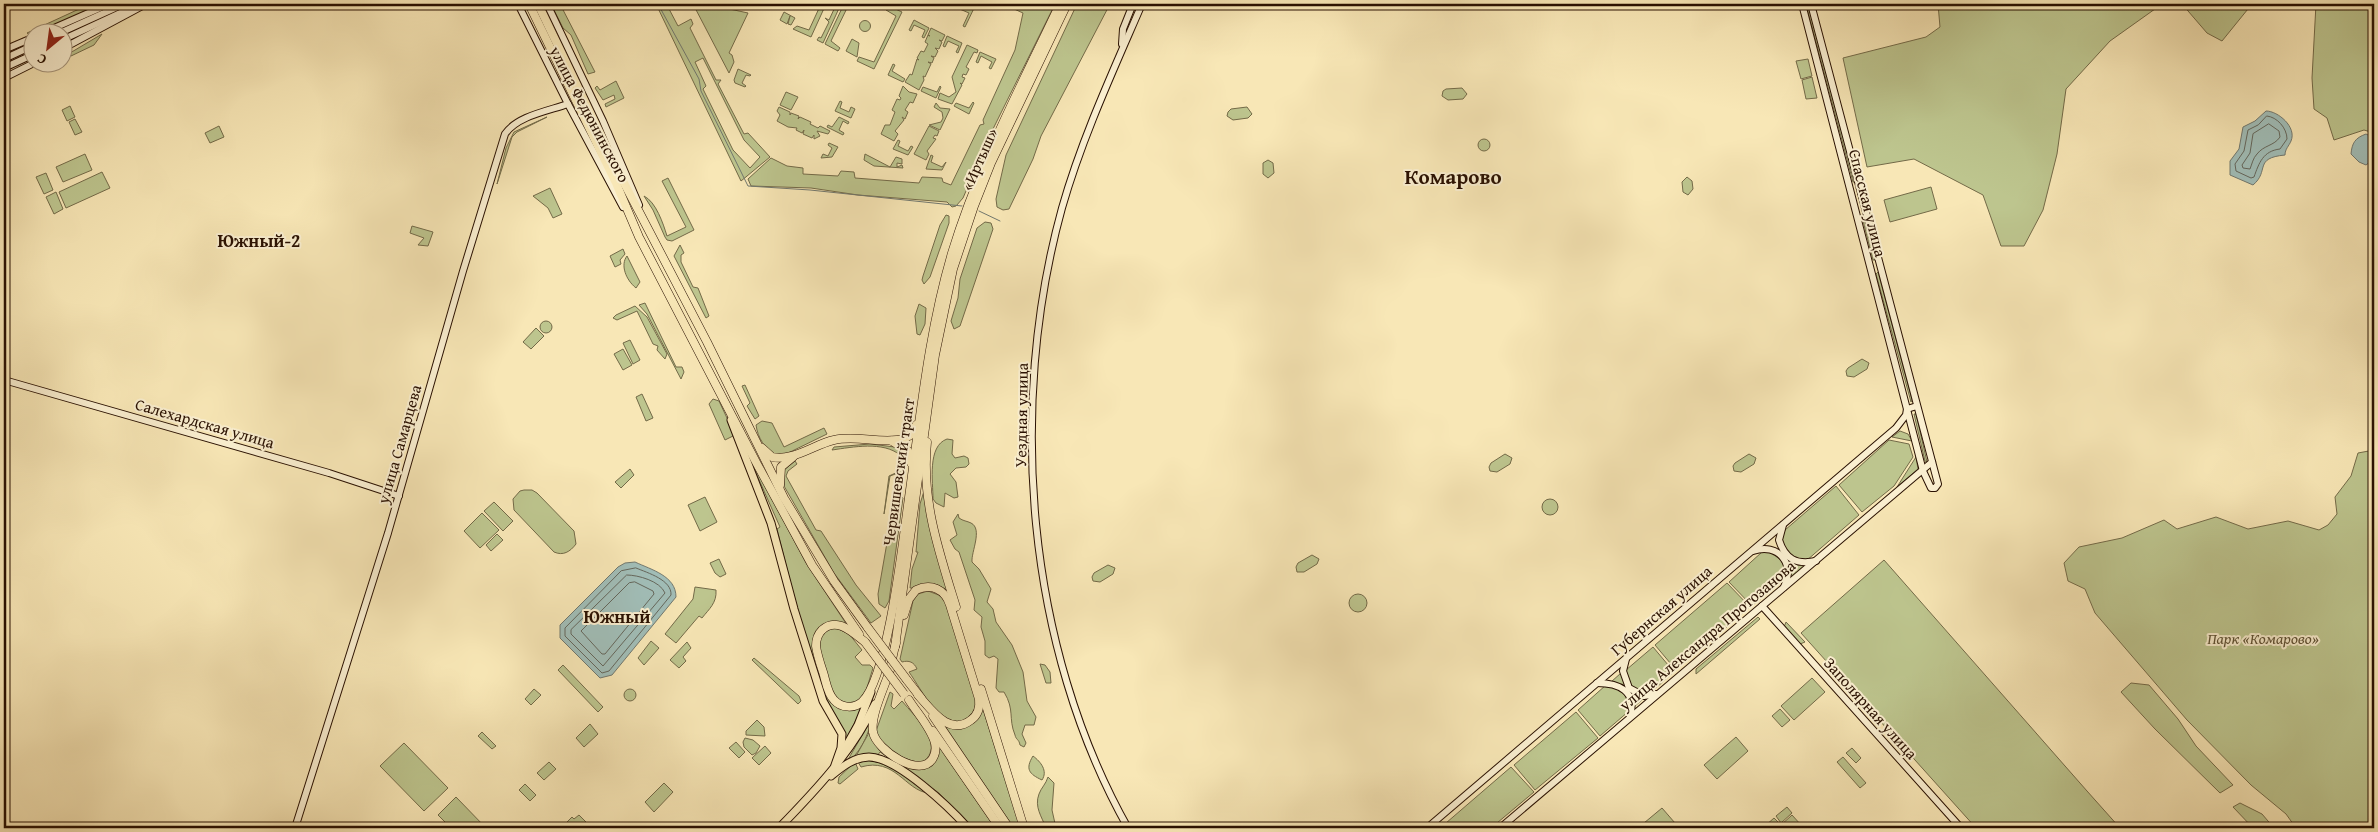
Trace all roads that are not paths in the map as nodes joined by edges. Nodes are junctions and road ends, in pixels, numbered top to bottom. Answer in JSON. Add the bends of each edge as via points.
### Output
{"nodes":[{"id":1,"x":108,"y":4,"type":"edge"},
{"id":2,"x":124,"y":4,"type":"edge"},
{"id":3,"x":142,"y":4,"type":"edge"},
{"id":4,"x":146,"y":4,"type":"edge"},
{"id":5,"x":518,"y":4,"type":"edge"},
{"id":6,"x":529,"y":4,"type":"edge"},
{"id":7,"x":538,"y":4,"type":"edge"},
{"id":8,"x":546,"y":4,"type":"edge"},
{"id":9,"x":1060,"y":4,"type":"edge"},
{"id":10,"x":1067,"y":4,"type":"edge"},
{"id":11,"x":1071,"y":4,"type":"edge"},
{"id":12,"x":1133,"y":4,"type":"edge"},
{"id":13,"x":1142,"y":4,"type":"edge"},
{"id":14,"x":1802,"y":4,"type":"edge"},
{"id":15,"x":1811,"y":4,"type":"edge"},
{"id":16,"x":98,"y":6,"type":"edge"},
{"id":17,"x":1059,"y":20,"type":"junction"},
{"id":18,"x":65,"y":22,"type":"edge"},
{"id":19,"x":72,"y":27,"type":"edge"},
{"id":20,"x":72,"y":36,"type":"edge"},
{"id":21,"x":22,"y":42,"type":"edge"},
{"id":22,"x":72,"y":44,"type":"edge"},
{"id":23,"x":4,"y":50,"type":"edge"},
{"id":24,"x":22,"y":51,"type":"edge"},
{"id":25,"x":1120,"y":53,"type":"junction"},
{"id":26,"x":4,"y":59,"type":"edge"},
{"id":27,"x":22,"y":60,"type":"edge"},
{"id":28,"x":4,"y":68,"type":"edge"},
{"id":29,"x":22,"y":69,"type":"edge"},
{"id":30,"x":4,"y":78,"type":"edge"},
{"id":31,"x":568,"y":104,"type":"junction"},
{"id":32,"x":652,"y":234,"type":"junction"},
{"id":33,"x":639,"y":237,"type":"junction"},
{"id":34,"x":1880,"y":263,"type":"junction"},
{"id":35,"x":1870,"y":265,"type":"junction"},
{"id":36,"x":937,"y":312,"type":"junction"},
{"id":37,"x":939,"y":333,"type":"junction"},
{"id":38,"x":4,"y":380,"type":"edge"},
{"id":39,"x":723,"y":399,"type":"junction"},
{"id":40,"x":1917,"y":406,"type":"junction"},
{"id":41,"x":1907,"y":409,"type":"junction"},
{"id":42,"x":748,"y":428,"type":"junction"},
{"id":43,"x":890,"y":440,"type":"junction"},
{"id":44,"x":800,"y":452,"type":"junction"},
{"id":45,"x":1932,"y":462,"type":"junction"},
{"id":46,"x":1923,"y":470,"type":"junction"},
{"id":47,"x":911,"y":480,"type":"junction"},
{"id":48,"x":399,"y":496,"type":"junction"},
{"id":49,"x":784,"y":498,"type":"junction"},
{"id":50,"x":1783,"y":524,"type":"junction"},
{"id":51,"x":1750,"y":552,"type":"junction"},
{"id":52,"x":1817,"y":561,"type":"junction"},
{"id":53,"x":1782,"y":590,"type":"junction"},
{"id":54,"x":1762,"y":606,"type":"junction"},
{"id":55,"x":864,"y":642,"type":"junction"},
{"id":56,"x":895,"y":647,"type":"junction"},
{"id":57,"x":1627,"y":658,"type":"junction"},
{"id":58,"x":875,"y":682,"type":"junction"},
{"id":59,"x":885,"y":683,"type":"junction"},
{"id":60,"x":1597,"y":683,"type":"junction"},
{"id":61,"x":918,"y":694,"type":"junction"},
{"id":62,"x":1657,"y":694,"type":"junction"},
{"id":63,"x":906,"y":697,"type":"junction"},
{"id":64,"x":1630,"y":718,"type":"junction"},
{"id":65,"x":834,"y":768,"type":"junction"},
{"id":66,"x":821,"y":784,"type":"junction"},
{"id":67,"x":295,"y":828,"type":"edge"},
{"id":68,"x":779,"y":828,"type":"edge"},
{"id":69,"x":968,"y":828,"type":"edge"},
{"id":70,"x":1000,"y":828,"type":"edge"},
{"id":71,"x":1009,"y":828,"type":"edge"},
{"id":72,"x":1024,"y":828,"type":"edge"},
{"id":73,"x":1128,"y":828,"type":"edge"},
{"id":74,"x":1427,"y":828,"type":"edge"},
{"id":75,"x":1500,"y":828,"type":"edge"},
{"id":76,"x":1961,"y":828,"type":"edge"}],
"edges":[{"from":1,"to":16,"type":"street"},
{"from":2,"to":19,"type":"street"},
{"from":3,"to":20,"type":"street"},
{"from":4,"to":22,"type":"street"},
{"from":5,"to":31,"type":"street","name":"улица Федюнинского"},
{"from":6,"to":33,"type":"highway","name":"улица Федюнинского","via":[[616,182]]},
{"from":7,"to":32,"type":"highway","name":"улица Федюнинского"},
{"from":8,"to":32,"type":"street","name":"улица Федюнинского","via":[[603,121]]},
{"from":9,"to":36,"type":"highway","name":"«Иртыш»","via":[[976,185],[952,253]]},
{"from":10,"to":17,"type":"highway","name":"«Иртыш»"},
{"from":11,"to":17,"type":"street"},
{"from":12,"to":25,"type":"street"},
{"from":13,"to":25,"type":"street","name":"Уездная улица"},
{"from":14,"to":35,"type":"street","name":"Спасская улица"},
{"from":15,"to":34,"type":"street","name":"Спасская улица"},
{"from":16,"to":18,"type":"street"},
{"from":17,"to":37,"type":"highway","name":"«Иртыш»","via":[[976,200],[953,268]]},
{"from":21,"to":23,"type":"street"},
{"from":24,"to":26,"type":"street"},
{"from":25,"to":73,"type":"street","name":"Уездная улица","via":[[1080,150],[1054,242],[1033,380],[1032,440],[1034,504],[1042,569],[1064,673],[1101,772]]},
{"from":27,"to":28,"type":"street"},
{"from":29,"to":30,"type":"street"},
{"from":31,"to":33,"type":"street","name":"улица Федюнинского"},
{"from":31,"to":48,"type":"street","name":"улица Самарцева","via":[[522,120],[505,134]]},
{"from":32,"to":42,"type":"highway","name":"улица Федюнинского"},
{"from":33,"to":39,"type":"highway","name":"улица Федюнинского"},
{"from":34,"to":35,"type":"street"},
{"from":34,"to":40,"type":"street","name":"Спасская улица"},
{"from":35,"to":41,"type":"street","name":"Спасская улица"},
{"from":36,"to":43,"type":"highway","via":[[924,360],[915,428],[907,437]]},
{"from":36,"to":47,"type":"highway","name":"Червишевский тракт"},
{"from":37,"to":56,"type":"highway","name":"Червишевский тракт"},
{"from":37,"to":72,"type":"highway","via":[[926,454],[930,514]]},
{"from":38,"to":48,"type":"street","name":"Салехардская улица","via":[[320,470]]},
{"from":39,"to":55,"type":"highway","name":"улица Федюнинского","via":[[808,558]]},
{"from":39,"to":65,"type":"main road","via":[[771,523],[823,700],[842,734],[842,748]]},
{"from":40,"to":41,"type":"street"},
{"from":40,"to":45,"type":"street","name":"Спасская улица"},
{"from":41,"to":46,"type":"street","name":"Спасская улица"},
{"from":41,"to":50,"type":"street","name":"Губернская улица","via":[[1896,428]]},
{"from":42,"to":44,"type":"highway","via":[[772,457],[784,458]]},
{"from":42,"to":49,"type":"highway"},
{"from":43,"to":44,"type":"highway","via":[[842,439]]},
{"from":43,"to":47,"type":"highway","via":[[909,453]]},
{"from":44,"to":49,"type":"highway","via":[[786,461],[780,471],[779,483]]},
{"from":45,"to":46,"type":"street","name":"улица Александра Протозанова"},
{"from":45,"to":46,"type":"street","name":"Спасская улица","via":[[1938,484],[1935,488],[1930,488]]},
{"from":46,"to":52,"type":"street","name":"улица Александра Протозанова"},
{"from":47,"to":58,"type":"highway","name":"Червишевский тракт","via":[[887,635]]},
{"from":48,"to":67,"type":"street","name":"улица Самарцева"},
{"from":49,"to":61,"type":"highway","bridge":true,"via":[[834,581]]},
{"from":50,"to":51,"type":"street","name":"Губернская улица"},
{"from":50,"to":52,"type":"street","via":[[1779,540],[1788,558],[1796,562]]},
{"from":51,"to":53,"type":"street","via":[[1767,548],[1781,555],[1789,572]]},
{"from":51,"to":57,"type":"street","name":"Губернская улица"},
{"from":52,"to":53,"type":"street","name":"улица Александра Протозанова"},
{"from":53,"to":54,"type":"street","name":"улица Александра Протозанова"},
{"from":54,"to":62,"type":"street","name":"улица Александра Протозанова"},
{"from":54,"to":76,"type":"street","name":"Заполярная улица"},
{"from":55,"to":58,"type":"highway","name":"Червишевский тракт","via":[[846,628],[833,624],[819,633],[816,648],[829,692],[839,704],[850,707],[860,704]]},
{"from":55,"to":63,"type":"highway","bridge":true},
{"from":56,"to":59,"type":"highway"},
{"from":56,"to":61,"type":"highway","via":[[911,596],[924,588],[941,590],[950,605],[979,709],[968,722],[951,724],[940,718]]},
{"from":57,"to":60,"type":"street","name":"Губернская улица"},
{"from":57,"to":62,"type":"street","via":[[1623,671],[1629,688],[1644,696]]},
{"from":58,"to":65,"type":"main road","via":[[858,724]]},
{"from":59,"to":63,"type":"highway","via":[[873,721],[874,737],[902,761],[921,766],[933,758],[935,747]]},
{"from":59,"to":65,"type":"main road","via":[[857,738]]},
{"from":60,"to":64,"type":"street","via":[[1613,683],[1627,692],[1632,709]]},
{"from":60,"to":74,"type":"street","name":"Губернская улица"},
{"from":61,"to":71,"type":"highway"},
{"from":62,"to":64,"type":"street","name":"улица Александра Протозанова"},
{"from":63,"to":70,"type":"highway","via":[[968,779]]},
{"from":64,"to":75,"type":"street","name":"улица Александра Протозанова"},
{"from":65,"to":66,"type":"main road"},
{"from":66,"to":68,"type":"main road"},
{"from":66,"to":69,"type":"main road","via":[[856,759],[877,758],[934,794]]}]}
